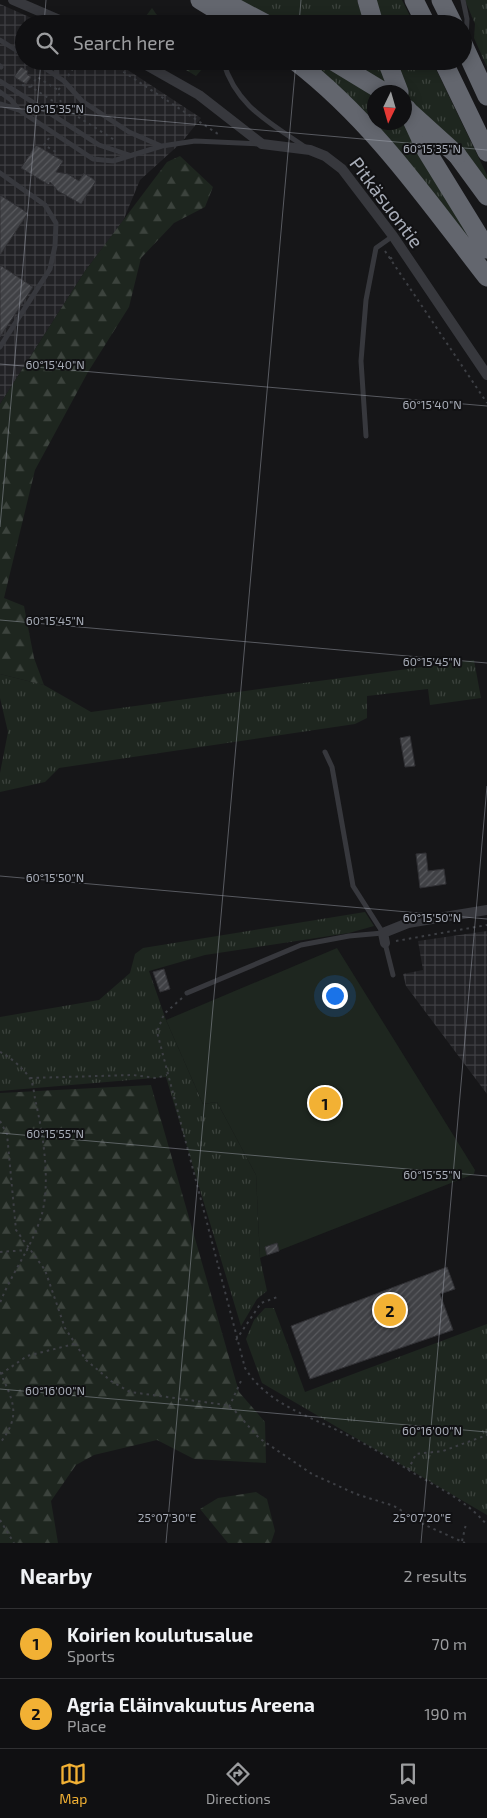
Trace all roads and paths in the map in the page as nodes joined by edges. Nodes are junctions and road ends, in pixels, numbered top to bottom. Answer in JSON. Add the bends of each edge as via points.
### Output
{"nodes":[{"id":1,"x":13,"y":0,"type":"edge"},
{"id":2,"x":200,"y":0,"type":"edge"},
{"id":3,"x":221,"y":0,"type":"edge"},
{"id":4,"x":367,"y":0,"type":"edge"},
{"id":5,"x":414,"y":0,"type":"edge"},
{"id":6,"x":441,"y":0,"type":"edge"},
{"id":7,"x":462,"y":0,"type":"edge"},
{"id":8,"x":48,"y":15,"type":"edge"},
{"id":9,"x":222,"y":15,"type":"edge"},
{"id":10,"x":249,"y":15,"type":"edge"},
{"id":11,"x":371,"y":15,"type":"edge"},
{"id":12,"x":422,"y":15,"type":"edge"},
{"id":13,"x":448,"y":15,"type":"edge"},
{"id":14,"x":466,"y":15,"type":"edge"},
{"id":15,"x":0,"y":40,"type":"edge"},
{"id":16,"x":15,"y":49,"type":"edge"},
{"id":17,"x":472,"y":63,"type":"edge"},
{"id":18,"x":49,"y":70,"type":"edge"},
{"id":19,"x":57,"y":70,"type":"edge"},
{"id":20,"x":154,"y":70,"type":"edge"},
{"id":21,"x":226,"y":70,"type":"edge"},
{"id":22,"x":306,"y":70,"type":"edge"},
{"id":23,"x":348,"y":70,"type":"edge"},
{"id":24,"x":390,"y":70,"type":"edge"},
{"id":25,"x":447,"y":70,"type":"edge"},
{"id":26,"x":57,"y":75,"type":"junction"},
{"id":27,"x":0,"y":81,"type":"edge"},
{"id":28,"x":18,"y":82,"type":"dead end"},
{"id":29,"x":372,"y":85,"type":"edge"},
{"id":30,"x":396,"y":85,"type":"edge"},
{"id":31,"x":31,"y":87,"type":"junction"},
{"id":32,"x":58,"y":90,"type":"dead end"},
{"id":33,"x":0,"y":92,"type":"edge"},
{"id":34,"x":487,"y":96,"type":"edge"},
{"id":35,"x":0,"y":104,"type":"edge"},
{"id":36,"x":19,"y":110,"type":"junction"},
{"id":37,"x":412,"y":113,"type":"edge"},
{"id":38,"x":412,"y":121,"type":"edge"},
{"id":39,"x":116,"y":141,"type":"dead end"},
{"id":40,"x":262,"y":144,"type":"junction"},
{"id":41,"x":162,"y":146,"type":"junction"},
{"id":42,"x":310,"y":150,"type":"junction"},
{"id":43,"x":487,"y":152,"type":"edge"},
{"id":44,"x":129,"y":155,"type":"junction"},
{"id":45,"x":0,"y":173,"type":"edge"},
{"id":46,"x":487,"y":196,"type":"edge"},
{"id":47,"x":392,"y":236,"type":"junction"},
{"id":48,"x":380,"y":244,"type":"junction"},
{"id":49,"x":487,"y":249,"type":"edge"},
{"id":50,"x":487,"y":277,"type":"edge"},
{"id":51,"x":0,"y":347,"type":"edge"},
{"id":52,"x":487,"y":375,"type":"edge"},
{"id":53,"x":487,"y":403,"type":"edge"},
{"id":54,"x":366,"y":436,"type":"dead end"},
{"id":55,"x":325,"y":752,"type":"dead end"},
{"id":56,"x":487,"y":910,"type":"edge"},
{"id":57,"x":487,"y":925,"type":"edge"},
{"id":58,"x":384,"y":938,"type":"junction"},
{"id":59,"x":393,"y":975,"type":"dead end"},
{"id":60,"x":187,"y":993,"type":"joint"},
{"id":61,"x":0,"y":1052,"type":"edge"},
{"id":62,"x":167,"y":1075,"type":"junction"},
{"id":63,"x":30,"y":1078,"type":"junction"},
{"id":64,"x":0,"y":1121,"type":"edge"},
{"id":65,"x":28,"y":1250,"type":"junction"},
{"id":66,"x":0,"y":1252,"type":"edge"},
{"id":67,"x":280,"y":1296,"type":"dead end"},
{"id":68,"x":0,"y":1303,"type":"edge"},
{"id":69,"x":236,"y":1340,"type":"junction"},
{"id":70,"x":74,"y":1344,"type":"junction"},
{"id":71,"x":0,"y":1373,"type":"edge"},
{"id":72,"x":241,"y":1381,"type":"dead end"},
{"id":73,"x":229,"y":1407,"type":"junction"},
{"id":74,"x":487,"y":1435,"type":"edge"},
{"id":75,"x":0,"y":1443,"type":"edge"},
{"id":76,"x":408,"y":1470,"type":"junction"},
{"id":77,"x":0,"y":1520,"type":"edge"},
{"id":78,"x":466,"y":1524,"type":"dead end"},
{"id":79,"x":487,"y":1525,"type":"edge"},
{"id":80,"x":463,"y":1542,"type":"edge"},
{"id":81,"x":14,"y":1543,"type":"edge"}],
"edges":[{"from":1,"to":8,"type":"street"},
{"from":2,"to":9,"type":"highway"},
{"from":3,"to":10,"type":"highway"},
{"from":4,"to":11,"type":"highway"},
{"from":5,"to":12,"type":"highway"},
{"from":6,"to":13,"type":"highway"},
{"from":7,"to":14,"type":"lane"},
{"from":15,"to":16,"type":"lane"},
{"from":17,"to":34,"type":"highway"},
{"from":18,"to":26,"type":"lane"},
{"from":19,"to":26,"type":"lane"},
{"from":20,"to":40,"type":"street","via":[[199,95]]},
{"from":21,"to":42,"type":"lane","via":[[243,101]]},
{"from":22,"to":50,"type":"highway","via":[[342,100],[385,146]]},
{"from":23,"to":29,"type":"highway"},
{"from":24,"to":30,"type":"highway"},
{"from":25,"to":43,"type":"highway"},
{"from":26,"to":41,"type":"lane","via":[[90,106],[129,132]]},
{"from":27,"to":44,"type":"lane","via":[[99,145]]},
{"from":28,"to":31,"type":"path"},
{"from":31,"to":32,"type":"path","via":[[37,77]]},
{"from":31,"to":39,"type":"path"},
{"from":33,"to":36,"type":"lane"},
{"from":35,"to":36,"type":"lane"},
{"from":36,"to":44,"type":"lane","via":[[93,160],[113,161]]},
{"from":37,"to":46,"type":"highway","bridge":true,"via":[[457,155]]},
{"from":38,"to":49,"type":"highway"},
{"from":40,"to":41,"type":"lane","via":[[195,141]]},
{"from":40,"to":42,"type":"street","name":"Pitkäsuontie"},
{"from":41,"to":44,"type":"lane"},
{"from":42,"to":47,"type":"street","name":"Pitkäsuontie","via":[[342,168]]},
{"from":45,"to":51,"type":"lane","via":[[45,205],[56,223],[56,246],[50,269]]},
{"from":47,"to":48,"type":"lane"},
{"from":47,"to":52,"type":"street","name":"Pitkäsuontie"},
{"from":48,"to":53,"type":"path"},
{"from":48,"to":54,"type":"lane","via":[[376,248],[366,300],[361,361]]},
{"from":55,"to":58,"type":"lane","via":[[332,767],[353,886]]},
{"from":56,"to":58,"type":"street","via":[[408,923]]},
{"from":57,"to":58,"type":"path"},
{"from":58,"to":59,"type":"lane"},
{"from":58,"to":60,"type":"lane","via":[[349,936],[301,945]]},
{"from":60,"to":62,"type":"path","via":[[164,1014],[157,1032]]},
{"from":61,"to":63,"type":"path"},
{"from":62,"to":63,"type":"path","via":[[156,1078],[114,1075]]},
{"from":62,"to":69,"type":"path"},
{"from":63,"to":65,"type":"path","via":[[46,1160],[41,1218]]},
{"from":64,"to":65,"type":"path","via":[[7,1134],[16,1230]]},
{"from":65,"to":66,"type":"path"},
{"from":65,"to":68,"type":"path","via":[[8,1282]]},
{"from":65,"to":70,"type":"path","via":[[45,1270],[60,1317]]},
{"from":67,"to":69,"type":"path","via":[[261,1303]]},
{"from":69,"to":76,"type":"path","via":[[251,1378],[274,1399]]},
{"from":70,"to":71,"type":"path","via":[[27,1356]]},
{"from":70,"to":73,"type":"path","via":[[99,1372],[130,1392],[207,1401]]},
{"from":71,"to":75,"type":"path","via":[[14,1410],[12,1427]]},
{"from":72,"to":73,"type":"path"},
{"from":73,"to":80,"type":"path","via":[[259,1438],[306,1470],[343,1489],[394,1506],[425,1525]]},
{"from":74,"to":76,"type":"path","via":[[443,1451],[416,1454]]},
{"from":76,"to":79,"type":"path","via":[[464,1503]]},
{"from":77,"to":81,"type":"path"},
{"from":78,"to":80,"type":"path"}]}
